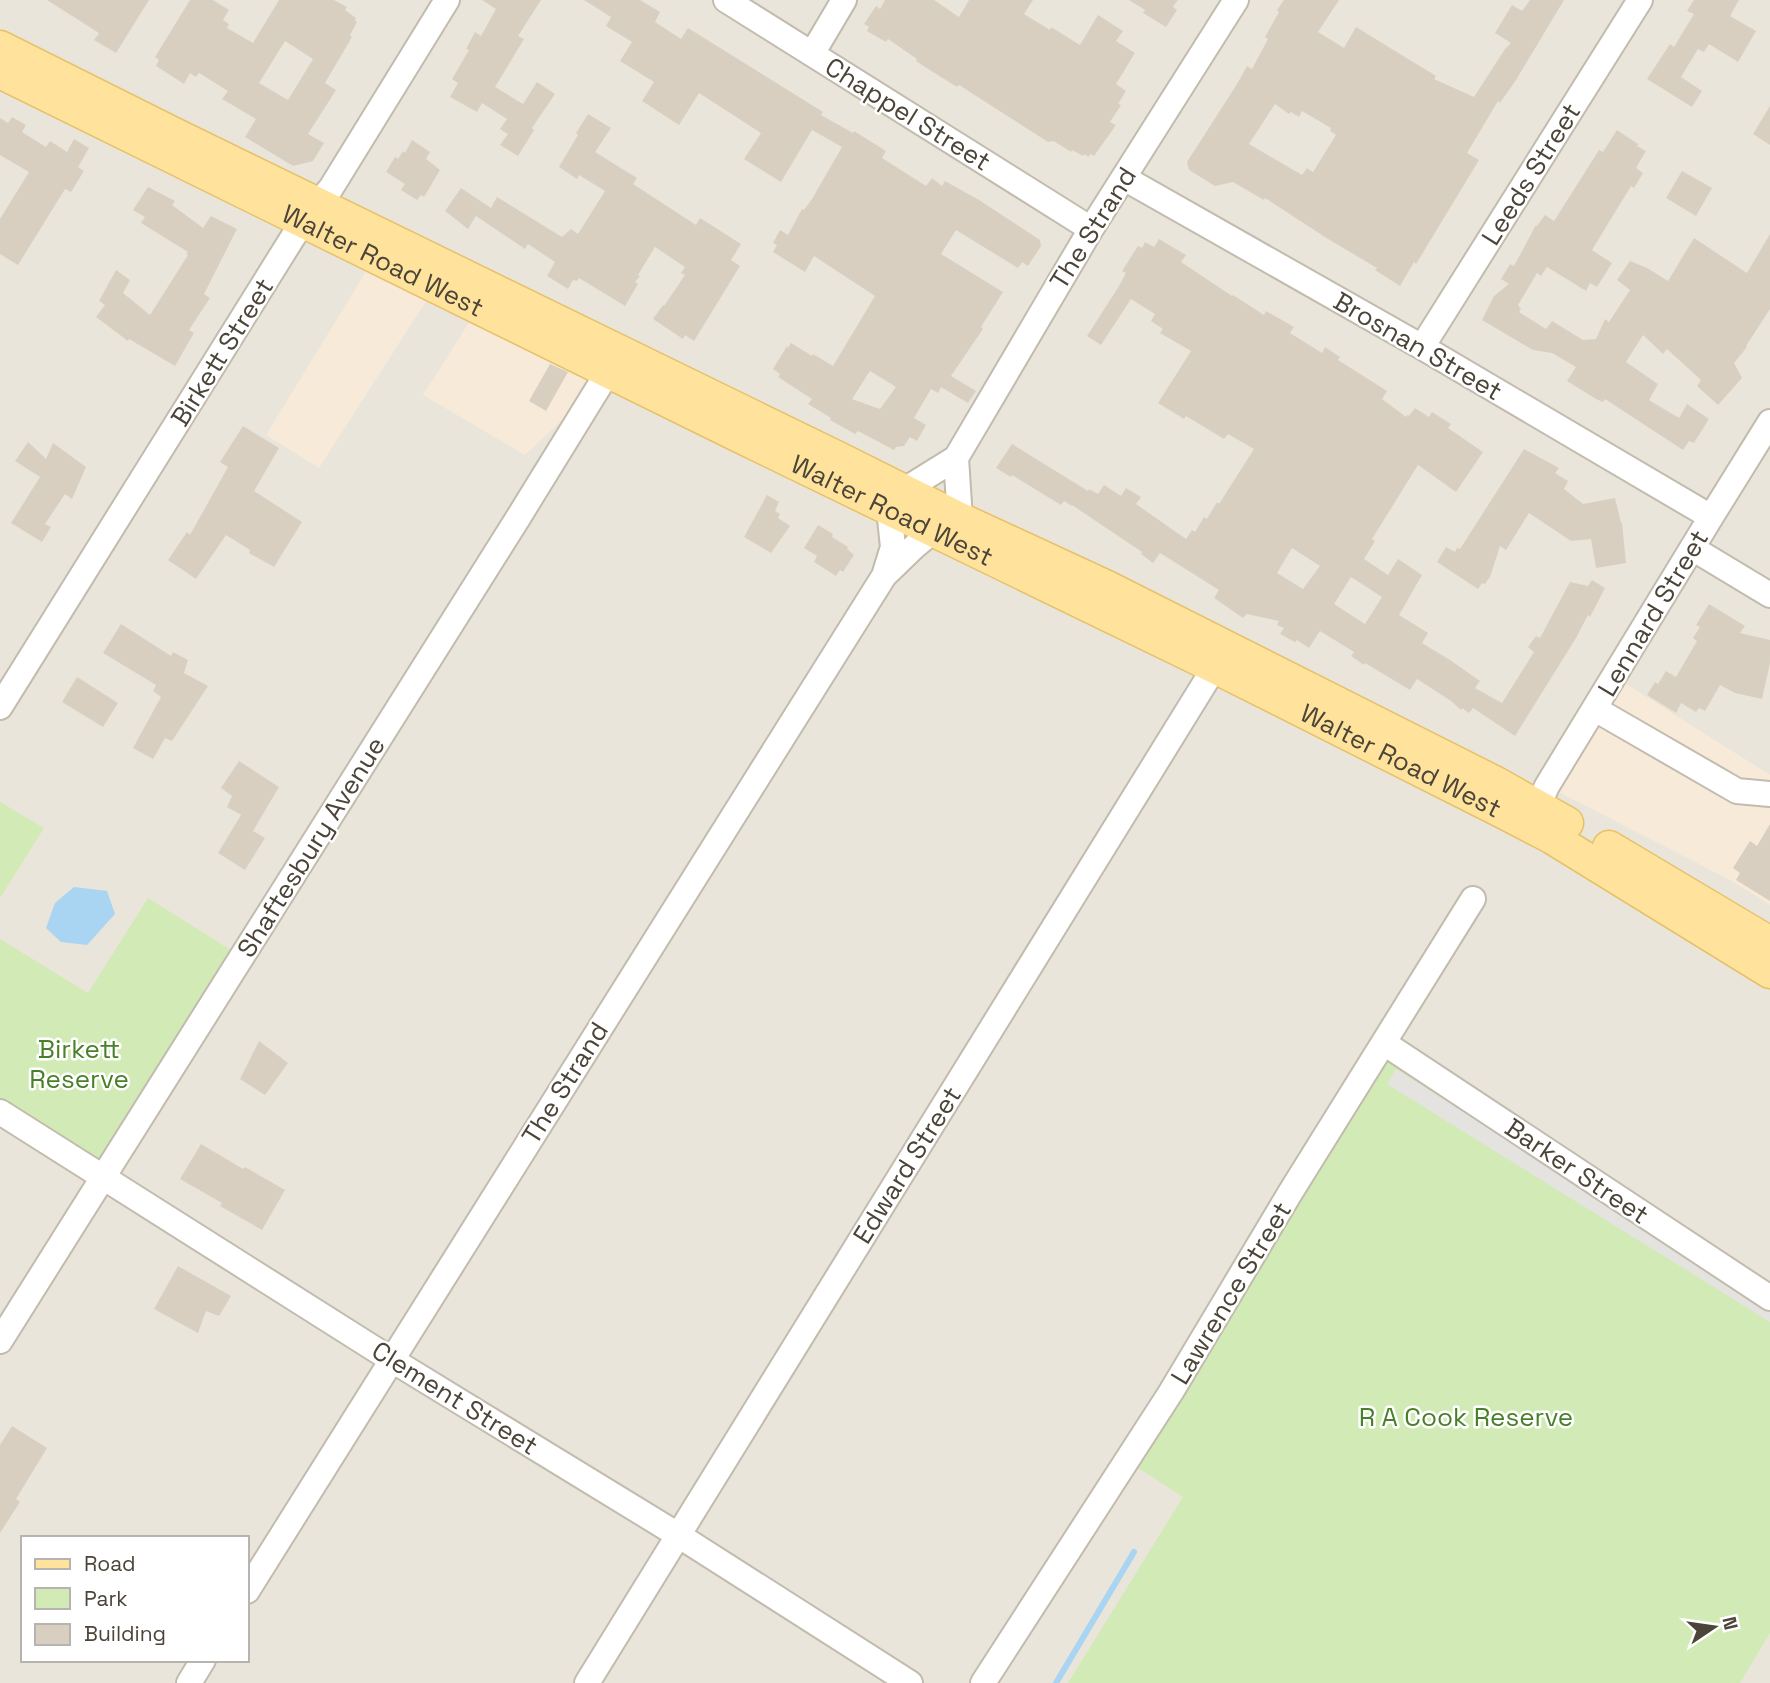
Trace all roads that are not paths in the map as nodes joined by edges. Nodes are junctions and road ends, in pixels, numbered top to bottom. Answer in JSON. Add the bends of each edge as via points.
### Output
{"nodes":[{"id":1,"x":447,"y":0,"type":"edge"},
{"id":2,"x":726,"y":0,"type":"edge"},
{"id":3,"x":844,"y":0,"type":"edge"},
{"id":4,"x":1236,"y":0,"type":"edge"},
{"id":5,"x":1640,"y":0,"type":"edge"},
{"id":6,"x":0,"y":47,"type":"edge"},
{"id":7,"x":812,"y":54,"type":"junction"},
{"id":8,"x":0,"y":72,"type":"edge"},
{"id":9,"x":1124,"y":178,"type":"junction"},
{"id":10,"x":311,"y":213,"type":"junction"},
{"id":11,"x":1091,"y":229,"type":"junction"},
{"id":12,"x":1422,"y":347,"type":"junction"},
{"id":13,"x":613,"y":361,"type":"junction"},
{"id":14,"x":1770,"y":422,"type":"edge"},
{"id":15,"x":956,"y":458,"type":"junction"},
{"id":16,"x":896,"y":500,"type":"junction"},
{"id":17,"x":1711,"y":517,"type":"junction"},
{"id":18,"x":947,"y":524,"type":"junction"},
{"id":19,"x":1692,"y":548,"type":"junction"},
{"id":20,"x":884,"y":576,"type":"junction"},
{"id":21,"x":1770,"y":595,"type":"edge"},
{"id":22,"x":1222,"y":658,"type":"junction"},
{"id":23,"x":0,"y":707,"type":"edge"},
{"id":24,"x":1595,"y":709,"type":"junction"},
{"id":25,"x":1770,"y":794,"type":"edge"},
{"id":26,"x":1538,"y":806,"type":"junction"},
{"id":27,"x":1473,"y":899,"type":"dead end"},
{"id":28,"x":1770,"y":943,"type":"edge"},
{"id":29,"x":1770,"y":972,"type":"edge"},
{"id":30,"x":1384,"y":1044,"type":"junction"},
{"id":31,"x":0,"y":1112,"type":"edge"},
{"id":32,"x":104,"y":1177,"type":"junction"},
{"id":33,"x":1770,"y":1298,"type":"edge"},
{"id":34,"x":0,"y":1341,"type":"edge"},
{"id":35,"x":392,"y":1360,"type":"junction"},
{"id":36,"x":678,"y":1535,"type":"junction"},
{"id":37,"x":248,"y":1589,"type":"edge"},
{"id":38,"x":202,"y":1662,"type":"edge"},
{"id":39,"x":189,"y":1683,"type":"edge"},
{"id":40,"x":587,"y":1683,"type":"edge"},
{"id":41,"x":910,"y":1683,"type":"edge"},
{"id":42,"x":983,"y":1683,"type":"edge"}],
"edges":[{"from":1,"to":10,"type":"street","name":"Birkett Street"},
{"from":2,"to":7,"type":"street","name":"Chappel Street"},
{"from":3,"to":7,"type":"street"},
{"from":4,"to":9,"type":"street","name":"The Strand"},
{"from":5,"to":12,"type":"street","name":"Leeds Street"},
{"from":6,"to":10,"type":"main road","name":"Walter Road West"},
{"from":7,"to":11,"type":"street","name":"Chappel Street"},
{"from":8,"to":10,"type":"main road","name":"Walter Road West"},
{"from":9,"to":11,"type":"street","name":"The Strand"},
{"from":9,"to":12,"type":"street","name":"Brosnan Street"},
{"from":10,"to":13,"type":"main road","name":"Walter Road West"},
{"from":10,"to":23,"type":"street","name":"Birkett Street"},
{"from":11,"to":15,"type":"street","name":"The Strand"},
{"from":12,"to":17,"type":"street","name":"Brosnan Street"},
{"from":13,"to":16,"type":"main road","name":"Walter Road West"},
{"from":13,"to":32,"type":"street","name":"Shaftesbury Avenue"},
{"from":14,"to":17,"type":"street","name":"Lennard Street"},
{"from":15,"to":16,"type":"street","name":"The Strand"},
{"from":15,"to":18,"type":"street"},
{"from":16,"to":18,"type":"main road","name":"Walter Road West"},
{"from":16,"to":20,"type":"street","name":"The Strand","via":[[893,547]]},
{"from":17,"to":19,"type":"street","name":"Lennard Street"},
{"from":18,"to":20,"type":"street","name":"The Strand"},
{"from":18,"to":22,"type":"main road","name":"Walter Road West","via":[[1009,568]]},
{"from":19,"to":21,"type":"street"},
{"from":19,"to":24,"type":"street","name":"Lennard Street"},
{"from":20,"to":35,"type":"street","name":"The Strand"},
{"from":22,"to":26,"type":"main road","name":"Walter Road West"},
{"from":22,"to":29,"type":"main road","name":"Walter Road West","via":[[1550,837]]},
{"from":22,"to":36,"type":"street","name":"Edward Street"},
{"from":24,"to":25,"type":"street","via":[[1737,791]]},
{"from":24,"to":26,"type":"street","name":"Lennard Street"},
{"from":26,"to":28,"type":"main road","name":"Walter Road West"},
{"from":27,"to":30,"type":"street","name":"Lawrence Street"},
{"from":30,"to":33,"type":"street","name":"Barker Street"},
{"from":30,"to":42,"type":"street","name":"Lawrence Street","via":[[1171,1392]]},
{"from":31,"to":32,"type":"street","name":"Clement Street"},
{"from":32,"to":34,"type":"street","name":"Shaftesbury Avenue"},
{"from":32,"to":35,"type":"street","name":"Clement Street"},
{"from":35,"to":36,"type":"street","name":"Clement Street"},
{"from":35,"to":37,"type":"street","name":"The Strand"},
{"from":36,"to":40,"type":"street","name":"Edward Street"},
{"from":36,"to":41,"type":"street","name":"Clement Street"},
{"from":38,"to":39,"type":"street"}]}
